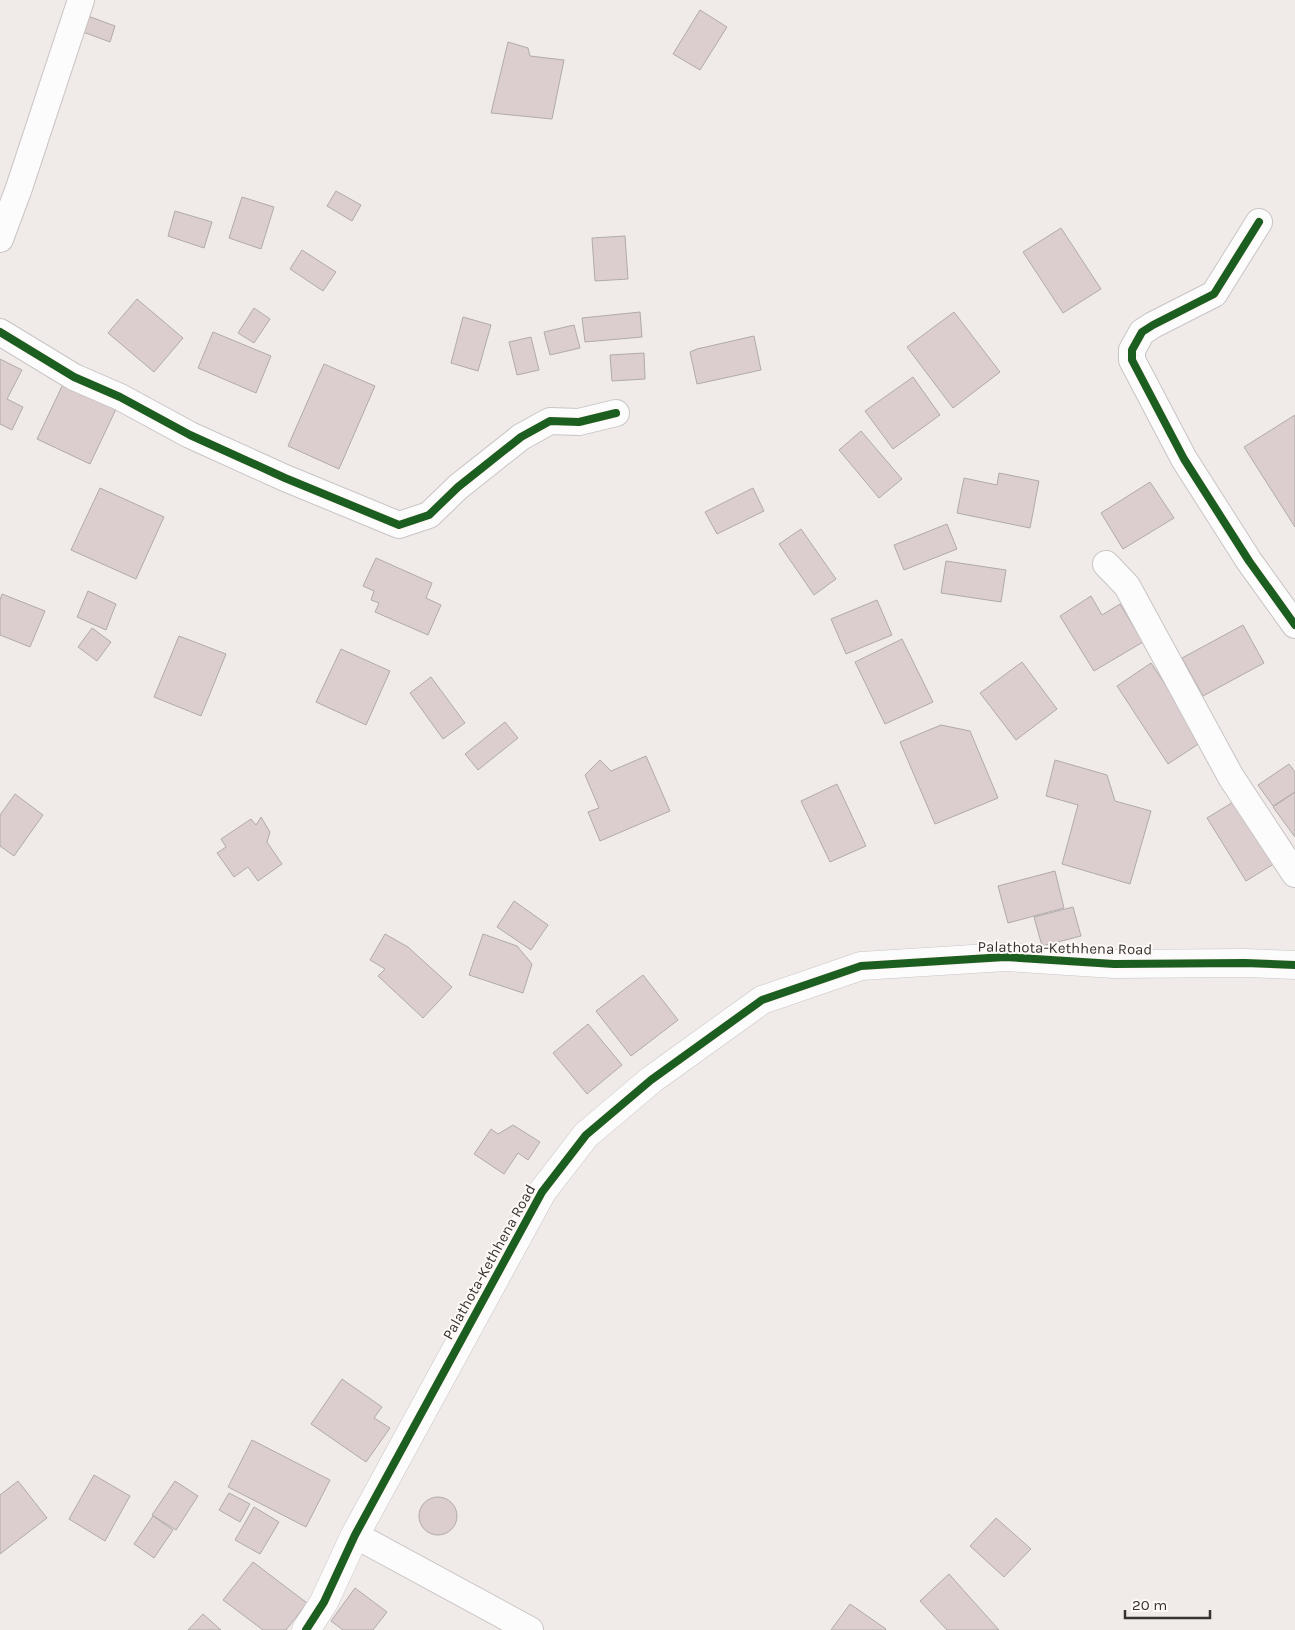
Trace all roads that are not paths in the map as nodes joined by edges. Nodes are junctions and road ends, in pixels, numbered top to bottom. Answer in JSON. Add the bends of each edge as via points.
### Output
{"nodes":[{"id":1,"x":81,"y":0,"type":"edge"},
{"id":2,"x":1259,"y":222,"type":"dead end"},
{"id":3,"x":0,"y":239,"type":"edge"},
{"id":4,"x":0,"y":332,"type":"edge"},
{"id":5,"x":616,"y":413,"type":"dead end"},
{"id":6,"x":1106,"y":564,"type":"dead end"},
{"id":7,"x":1295,"y":625,"type":"edge"},
{"id":8,"x":1295,"y":874,"type":"edge"},
{"id":9,"x":1295,"y":965,"type":"edge"},
{"id":10,"x":355,"y":1535,"type":"junction"},
{"id":11,"x":306,"y":1630,"type":"edge"},
{"id":12,"x":530,"y":1630,"type":"edge"}],
"edges":[{"from":1,"to":3,"type":"street"},
{"from":2,"to":7,"type":"street","via":[[1214,294],[1142,332],[1132,350],[1132,360],[1189,466],[1249,561]]},
{"from":4,"to":5,"type":"street","via":[[74,377],[120,397],[190,435],[399,525],[429,515],[520,437],[550,421],[579,422]]},
{"from":6,"to":8,"type":"street","via":[[1127,586],[1231,777]]},
{"from":9,"to":10,"type":"street","name":"Palathota-Kethhena Road","via":[[1114,964],[1006,957],[861,966],[762,1000],[651,1080],[586,1135],[542,1192]]},
{"from":10,"to":11,"type":"street","name":"Palathota-Kethhena Road","via":[[324,1602]]},
{"from":10,"to":12,"type":"street"}]}
